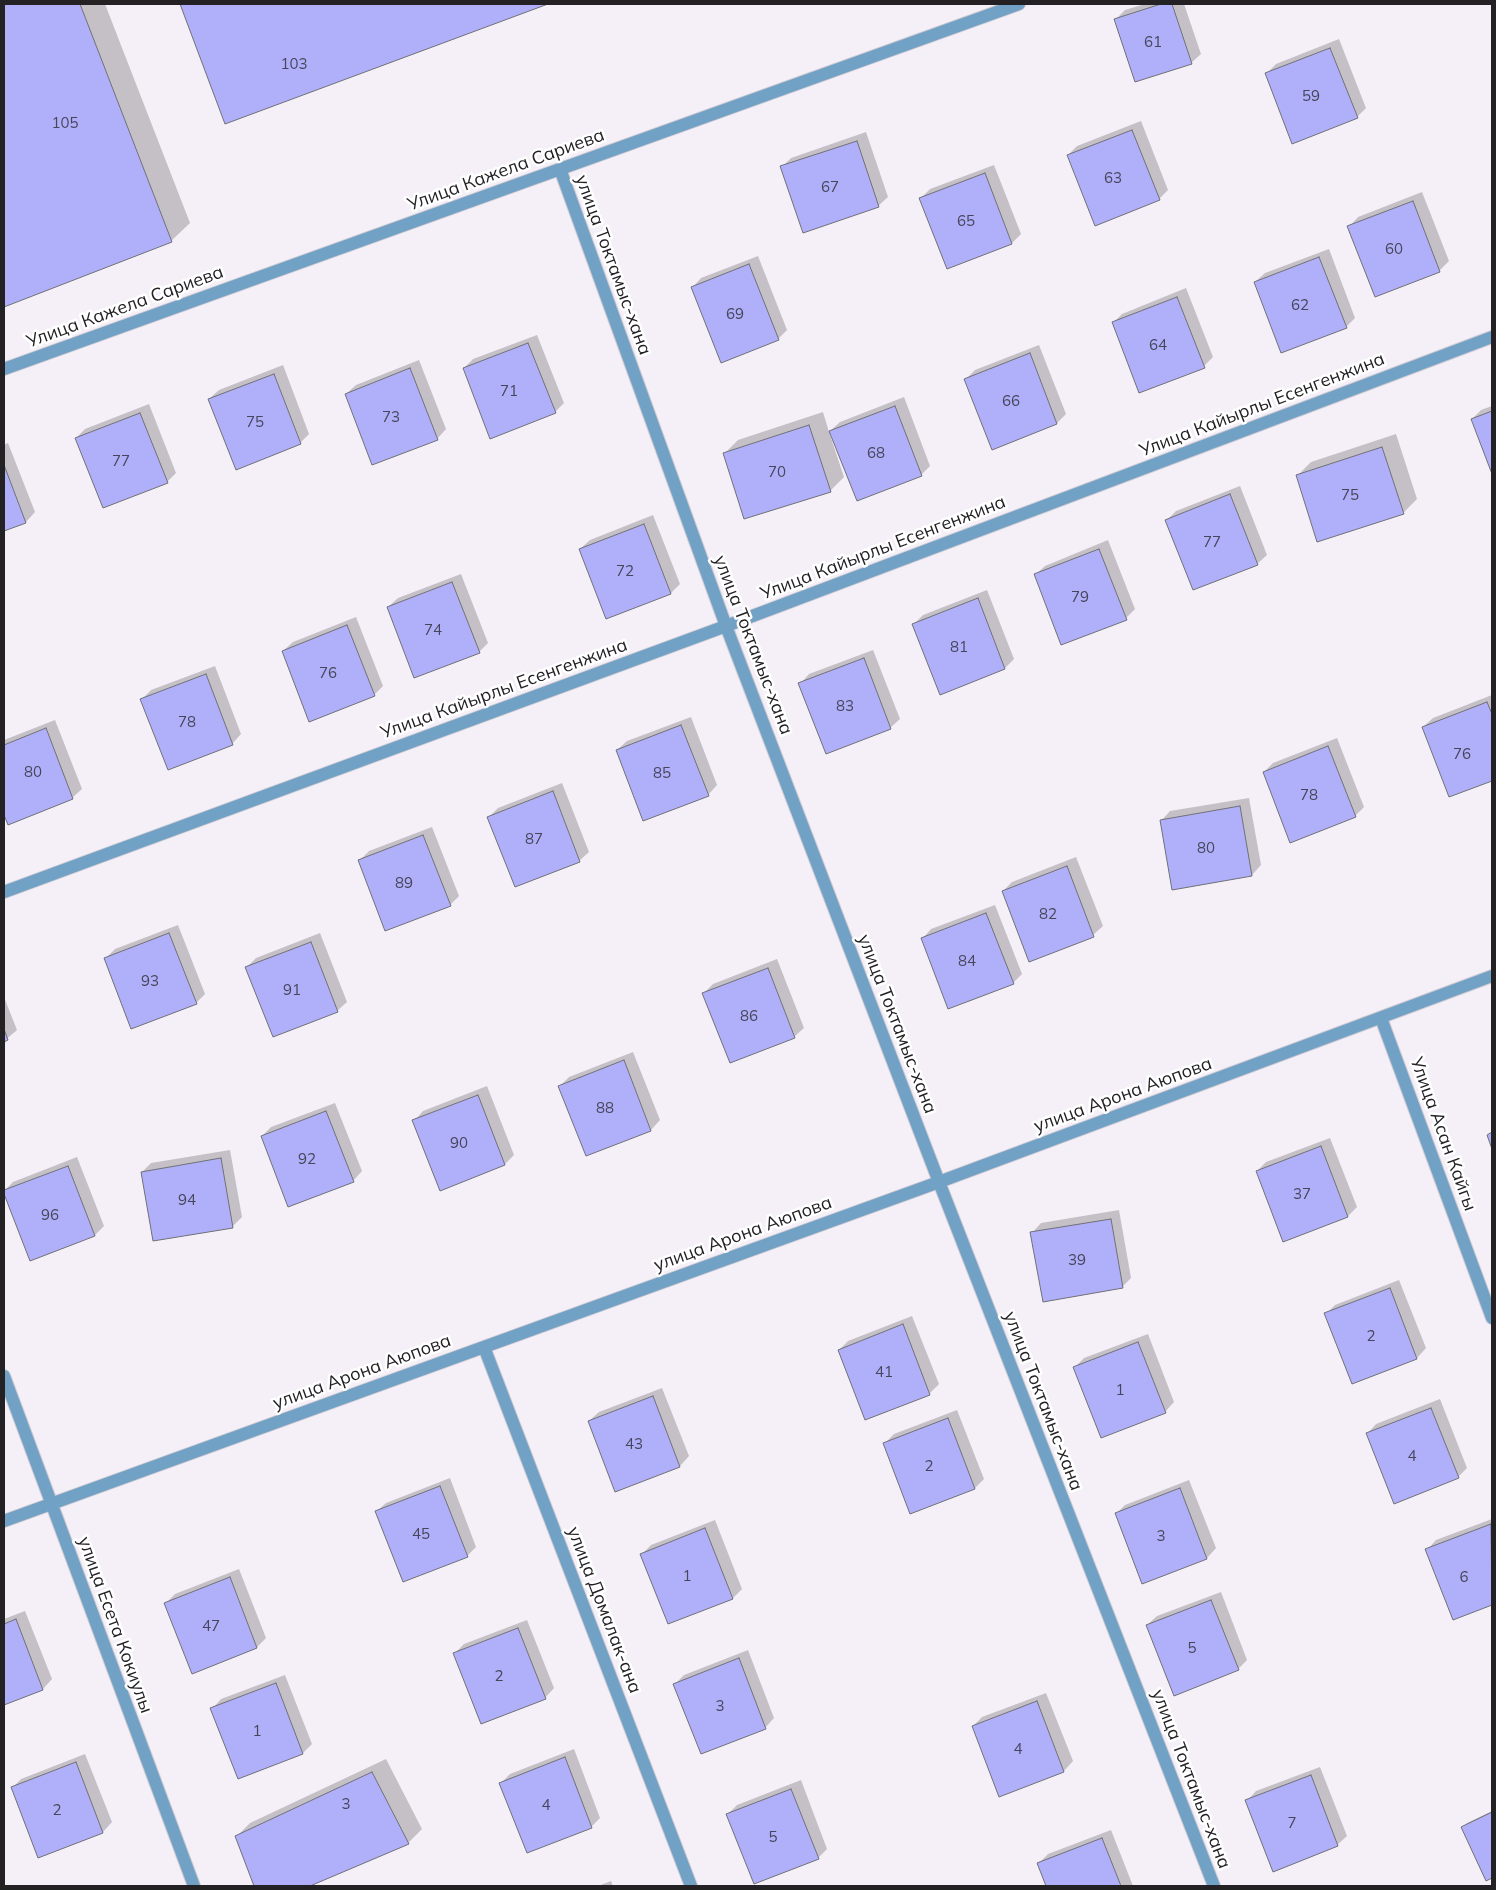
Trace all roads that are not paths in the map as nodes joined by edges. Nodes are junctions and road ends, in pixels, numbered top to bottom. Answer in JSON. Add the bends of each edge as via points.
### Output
{"nodes":[{"id":1,"x":1020,"y":4,"type":"edge"},
{"id":2,"x":560,"y":169,"type":"junction"},
{"id":3,"x":1492,"y":336,"type":"edge"},
{"id":4,"x":4,"y":369,"type":"edge"},
{"id":5,"x":726,"y":626,"type":"junction"},
{"id":6,"x":4,"y":892,"type":"edge"},
{"id":7,"x":1492,"y":976,"type":"edge"},
{"id":8,"x":1381,"y":1018,"type":"junction"},
{"id":9,"x":939,"y":1182,"type":"junction"},
{"id":10,"x":1492,"y":1318,"type":"edge"},
{"id":11,"x":484,"y":1347,"type":"junction"},
{"id":12,"x":4,"y":1376,"type":"edge"},
{"id":13,"x":51,"y":1504,"type":"junction"},
{"id":14,"x":4,"y":1521,"type":"edge"},
{"id":15,"x":194,"y":1886,"type":"edge"},
{"id":16,"x":691,"y":1886,"type":"edge"},
{"id":17,"x":1214,"y":1886,"type":"edge"}],
"edges":[{"from":1,"to":2,"type":"street","name":"Улица Кажела Сариева"},
{"from":2,"to":4,"type":"street","name":"Улица Кажела Сариева"},
{"from":2,"to":5,"type":"street","name":"улица Токтамыс-хана"},
{"from":3,"to":5,"type":"street","name":"Улица Кайырлы Есенгенжина"},
{"from":5,"to":6,"type":"street","name":"Улица Кайырлы Есенгенжина"},
{"from":5,"to":9,"type":"street","name":"улица Токтамыс-хана"},
{"from":7,"to":8,"type":"street","name":"улица Арона Аюпова"},
{"from":8,"to":9,"type":"street","name":"улица Арона Аюпова"},
{"from":8,"to":10,"type":"street","name":"Улица Асан Кайгы"},
{"from":9,"to":11,"type":"street","name":"улица Арона Аюпова"},
{"from":9,"to":17,"type":"street","name":"улица Токтамыс-хана"},
{"from":11,"to":13,"type":"street","name":"улица Арона Аюпова"},
{"from":11,"to":16,"type":"street","name":"улица Домалак-ана"},
{"from":12,"to":13,"type":"street","name":"улица Есета Кокиулы"},
{"from":13,"to":14,"type":"street","name":"улица Арона Аюпова"},
{"from":13,"to":15,"type":"street","name":"улица Есета Кокиулы"}]}
